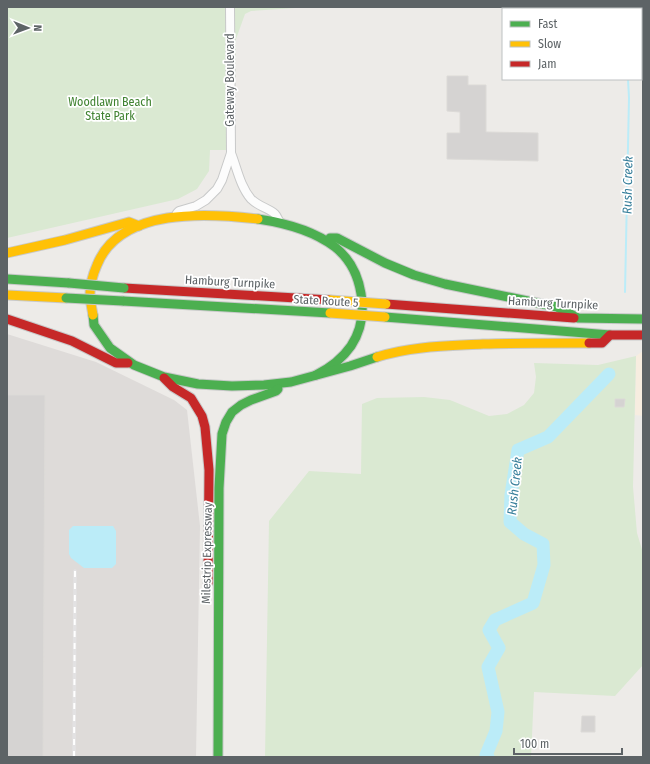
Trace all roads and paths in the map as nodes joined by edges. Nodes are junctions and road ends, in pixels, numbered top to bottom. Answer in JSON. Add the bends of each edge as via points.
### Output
{"nodes":[{"id":1,"x":230,"y":7,"type":"edge"},
{"id":2,"x":231,"y":153,"type":"junction"},
{"id":3,"x":171,"y":218,"type":"junction"},
{"id":4,"x":280,"y":222,"type":"junction"},
{"id":5,"x":139,"y":226,"type":"junction"},
{"id":6,"x":321,"y":238,"type":"junction"},
{"id":7,"x":7,"y":253,"type":"edge"},
{"id":8,"x":7,"y":279,"type":"edge"},
{"id":9,"x":7,"y":294,"type":"edge"},
{"id":10,"x":578,"y":318,"type":"junction"},
{"id":11,"x":7,"y":319,"type":"edge"},
{"id":12,"x":643,"y":319,"type":"edge"},
{"id":13,"x":610,"y":335,"type":"junction"},
{"id":14,"x":643,"y":335,"type":"edge"},
{"id":15,"x":128,"y":363,"type":"junction"},
{"id":16,"x":316,"y":375,"type":"junction"},
{"id":17,"x":162,"y":376,"type":"junction"},
{"id":18,"x":283,"y":383,"type":"junction"},
{"id":19,"x":208,"y":594,"type":"dead end"},
{"id":20,"x":218,"y":757,"type":"edge"}],
"edges":[{"from":1,"to":2,"type":"street","name":"Gateway Boulevard"},
{"from":2,"to":3,"type":"street","name":"Gateway Boulevard","via":[[217,189],[206,200],[179,211]]},
{"from":2,"to":4,"type":"street","name":"Gateway Boulevard","via":[[247,193],[258,206],[275,214]]},
{"from":3,"to":4,"type":"main road","via":[[227,216]]},
{"from":3,"to":5,"type":"main road"},
{"from":4,"to":6,"type":"main road"},
{"from":5,"to":7,"type":"main road","via":[[129,222]]},
{"from":5,"to":15,"type":"main road","via":[[120,234],[106,248],[94,271],[90,293],[90,309],[99,334],[106,345]]},
{"from":6,"to":10,"type":"main road","via":[[337,238],[414,275],[475,291],[557,307]]},
{"from":6,"to":16,"type":"main road","via":[[340,251],[352,267],[359,283],[362,309],[361,323],[352,345],[331,368]]},
{"from":8,"to":10,"type":"main road","name":"Hamburg Turnpike","bridge":true},
{"from":9,"to":13,"type":"main road","name":"State Route 5","bridge":true,"via":[[385,316]]},
{"from":10,"to":12,"type":"main road","name":"Hamburg Turnpike"},
{"from":11,"to":15,"type":"main road","via":[[72,341],[116,362]]},
{"from":13,"to":14,"type":"main road","name":"State Route 5"},
{"from":13,"to":16,"type":"main road","via":[[602,342],[417,348],[394,352]]},
{"from":15,"to":17,"type":"main road"},
{"from":16,"to":18,"type":"main road"},
{"from":17,"to":18,"type":"main road","via":[[202,385],[262,386]]},
{"from":17,"to":19,"type":"main road","name":"Milestrip Expressway","via":[[173,387],[191,398],[202,416],[205,427],[209,463]]},
{"from":18,"to":20,"type":"main road","name":"Milestrip Expressway","via":[[276,391],[251,400],[232,412],[222,434],[219,488]]}]}
